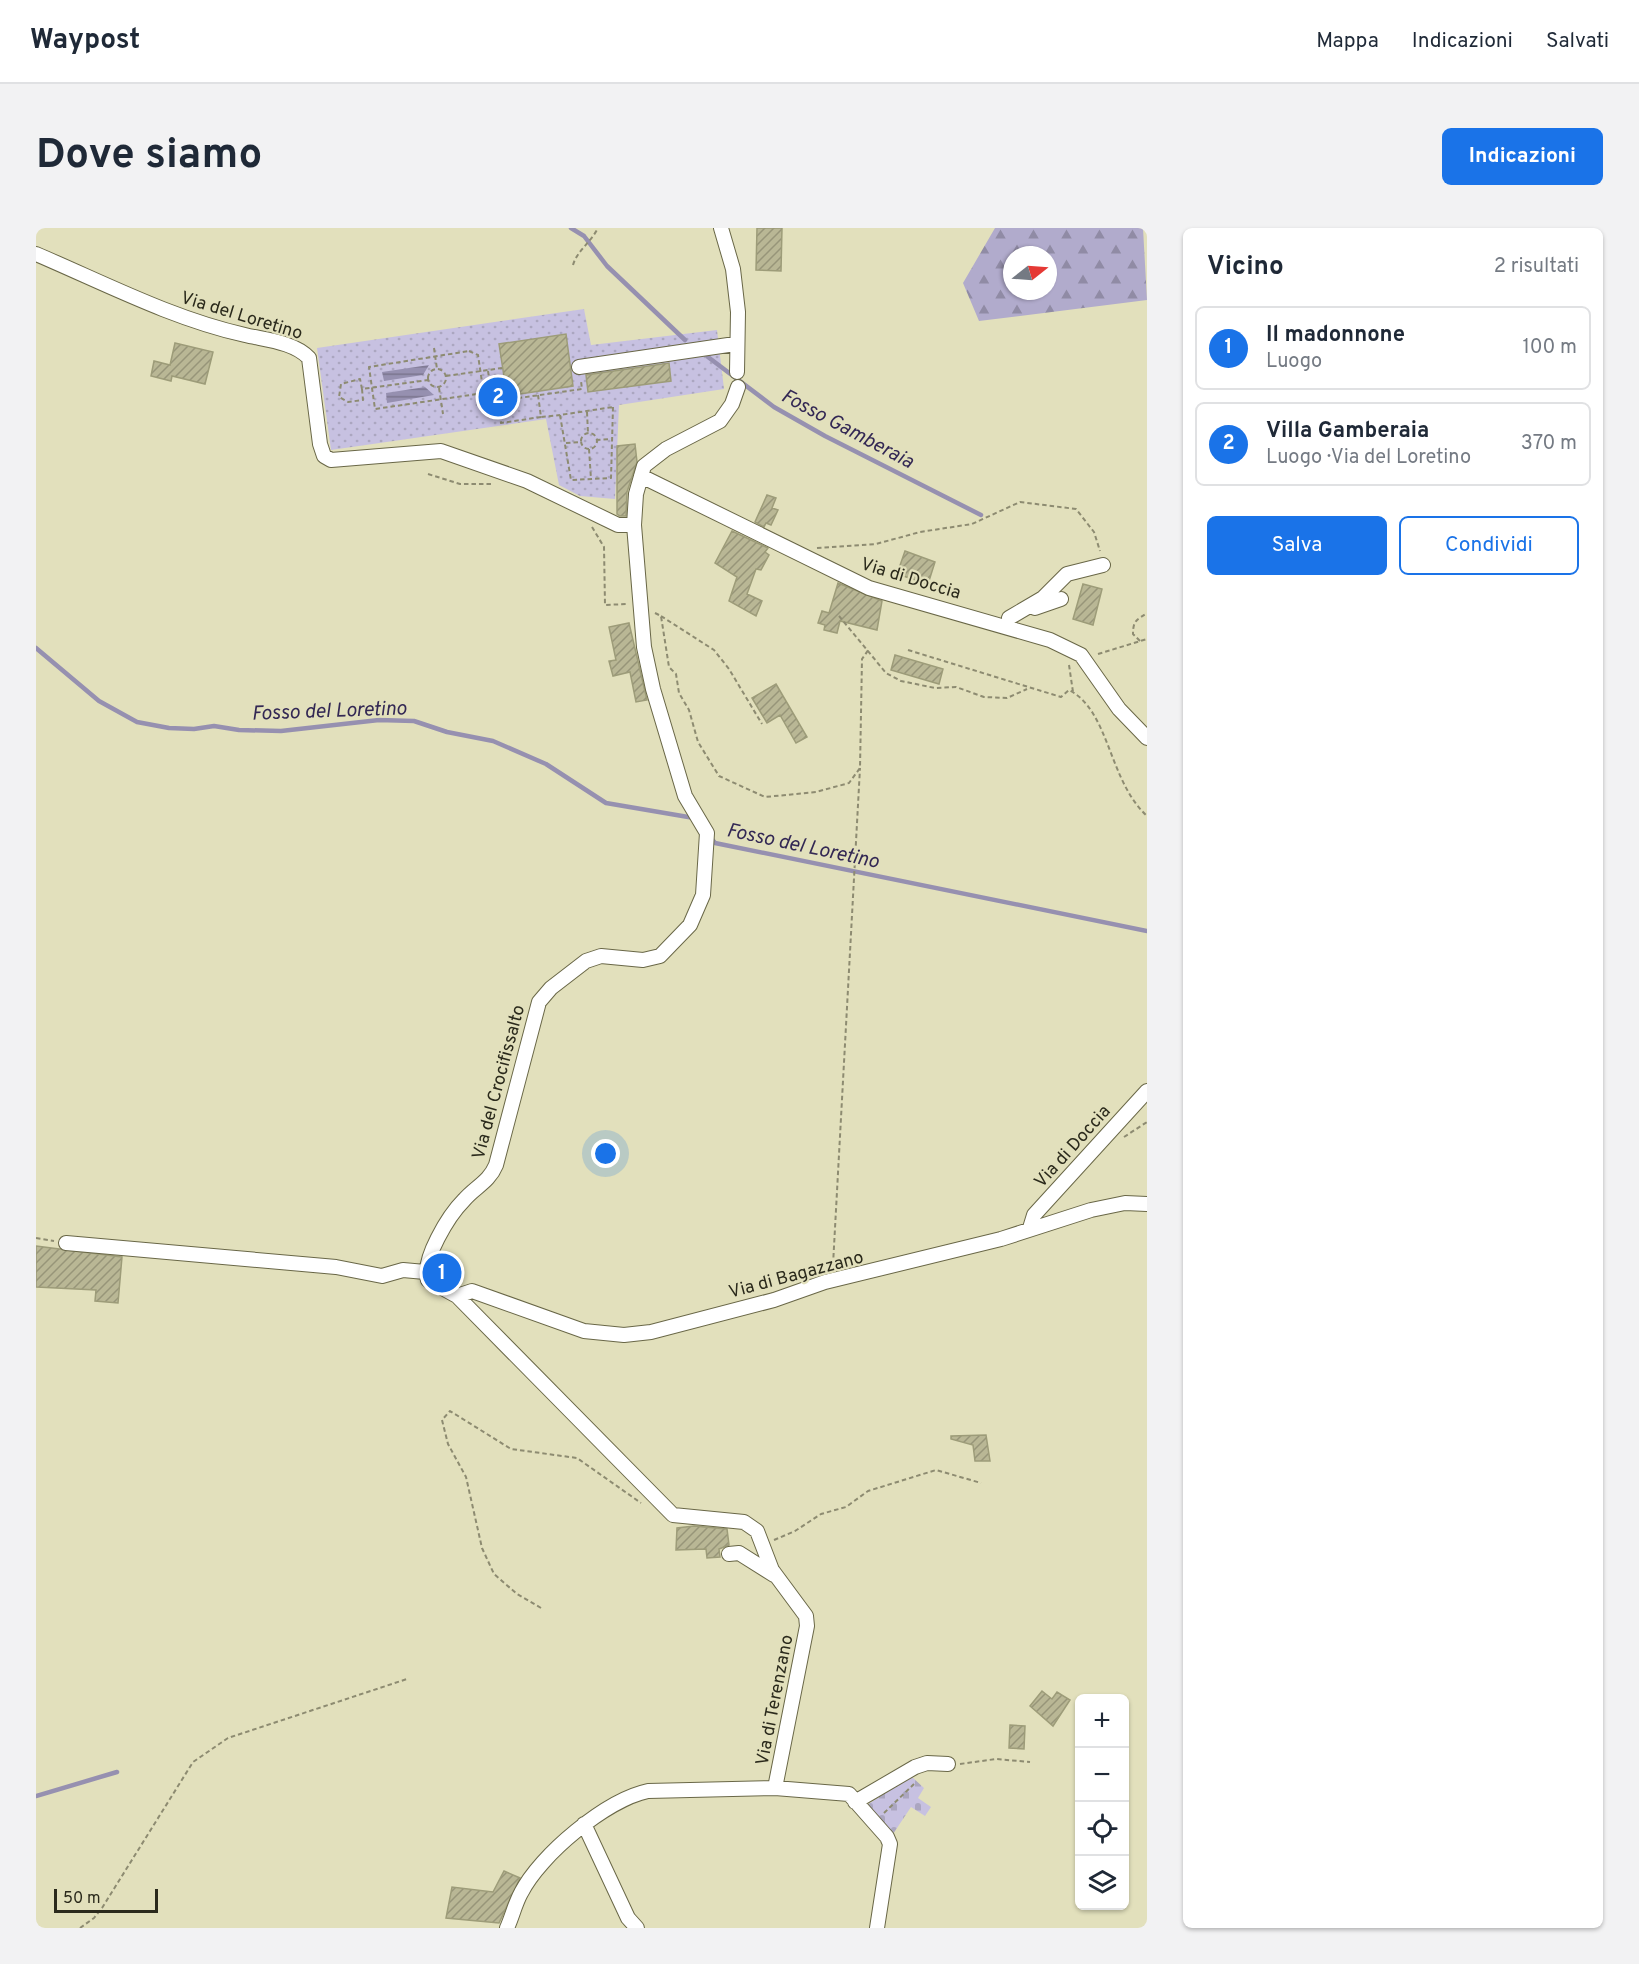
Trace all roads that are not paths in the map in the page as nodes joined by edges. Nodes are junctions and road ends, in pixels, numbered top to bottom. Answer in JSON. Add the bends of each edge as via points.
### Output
{"nodes":[{"id":1,"x":721,"y":228,"type":"edge"},
{"id":2,"x":36,"y":254,"type":"edge"},
{"id":3,"x":735,"y":344,"type":"junction"},
{"id":4,"x":579,"y":367,"type":"road end"},
{"id":5,"x":737,"y":372,"type":"dead end"},
{"id":6,"x":738,"y":387,"type":"dead end"},
{"id":7,"x":641,"y":476,"type":"junction"},
{"id":8,"x":634,"y":525,"type":"junction"},
{"id":9,"x":1099,"y":566,"type":"road end"},
{"id":10,"x":1061,"y":599,"type":"dead end"},
{"id":11,"x":1009,"y":618,"type":"junction"},
{"id":12,"x":993,"y":622,"type":"junction"},
{"id":13,"x":1147,"y":738,"type":"edge"},
{"id":14,"x":1147,"y":1091,"type":"edge"},
{"id":15,"x":1147,"y":1204,"type":"edge"},
{"id":16,"x":1030,"y":1228,"type":"junction"},
{"id":17,"x":66,"y":1243,"type":"road end"},
{"id":18,"x":425,"y":1272,"type":"junction"},
{"id":19,"x":457,"y":1296,"type":"junction"},
{"id":20,"x":729,"y":1554,"type":"dead end"},
{"id":21,"x":776,"y":1576,"type":"junction"},
{"id":22,"x":948,"y":1764,"type":"road end"},
{"id":23,"x":775,"y":1788,"type":"junction"},
{"id":24,"x":855,"y":1802,"type":"junction"},
{"id":25,"x":584,"y":1824,"type":"junction"},
{"id":26,"x":507,"y":1928,"type":"edge"},
{"id":27,"x":637,"y":1928,"type":"edge"},
{"id":28,"x":877,"y":1928,"type":"edge"}],
"edges":[{"from":1,"to":3,"type":"street","via":[[733,269],[738,312]]},
{"from":2,"to":8,"type":"street","name":"Via del Loretino","via":[[177,315],[303,352],[309,358],[320,444],[324,456],[331,460],[441,451],[527,481],[618,525]]},
{"from":3,"to":4,"type":"street"},
{"from":3,"to":5,"type":"street"},
{"from":6,"to":7,"type":"street","via":[[720,421],[666,448],[644,466]]},
{"from":7,"to":8,"type":"street","name":"Via del Crocifissalto"},
{"from":7,"to":12,"type":"street","name":"Via di Doccia","via":[[869,588]]},
{"from":8,"to":18,"type":"street","name":"Via del Crocifissalto","via":[[644,647],[656,700],[685,796],[707,833],[703,895],[690,924],[660,956],[643,960],[600,956],[586,961],[539,1002],[493,1171],[444,1227]]},
{"from":9,"to":11,"type":"street","via":[[1067,574],[1042,598]]},
{"from":10,"to":11,"type":"street"},
{"from":11,"to":12,"type":"street"},
{"from":12,"to":13,"type":"street","name":"Via di Doccia","via":[[1050,640],[1083,658],[1119,709]]},
{"from":14,"to":16,"type":"street","name":"Via di Doccia","via":[[1034,1215]]},
{"from":15,"to":16,"type":"street","name":"Via di Bagazzano","via":[[1091,1209]]},
{"from":16,"to":19,"type":"street","name":"Via di Bagazzano","via":[[918,1262],[832,1281],[651,1332],[624,1335],[584,1331],[472,1290]]},
{"from":17,"to":18,"type":"street","via":[[336,1266],[382,1276],[403,1270]]},
{"from":18,"to":19,"type":"street","via":[[428,1280]]},
{"from":19,"to":21,"type":"street","name":"Via di Terenzano","via":[[667,1510],[673,1515],[744,1522],[757,1531]]},
{"from":20,"to":21,"type":"street","via":[[739,1553]]},
{"from":21,"to":23,"type":"street","name":"Via di Terenzano","via":[[806,1616],[807,1626]]},
{"from":22,"to":24,"type":"street","via":[[915,1767]]},
{"from":23,"to":24,"type":"street","via":[[849,1794]]},
{"from":23,"to":25,"type":"street","name":"Via di Terenzano","via":[[648,1791],[630,1795]]},
{"from":24,"to":28,"type":"street","via":[[890,1844]]},
{"from":25,"to":26,"type":"street","name":"Via di Terenzano","via":[[540,1867],[521,1893]]},
{"from":25,"to":27,"type":"street","via":[[628,1918]]}]}
